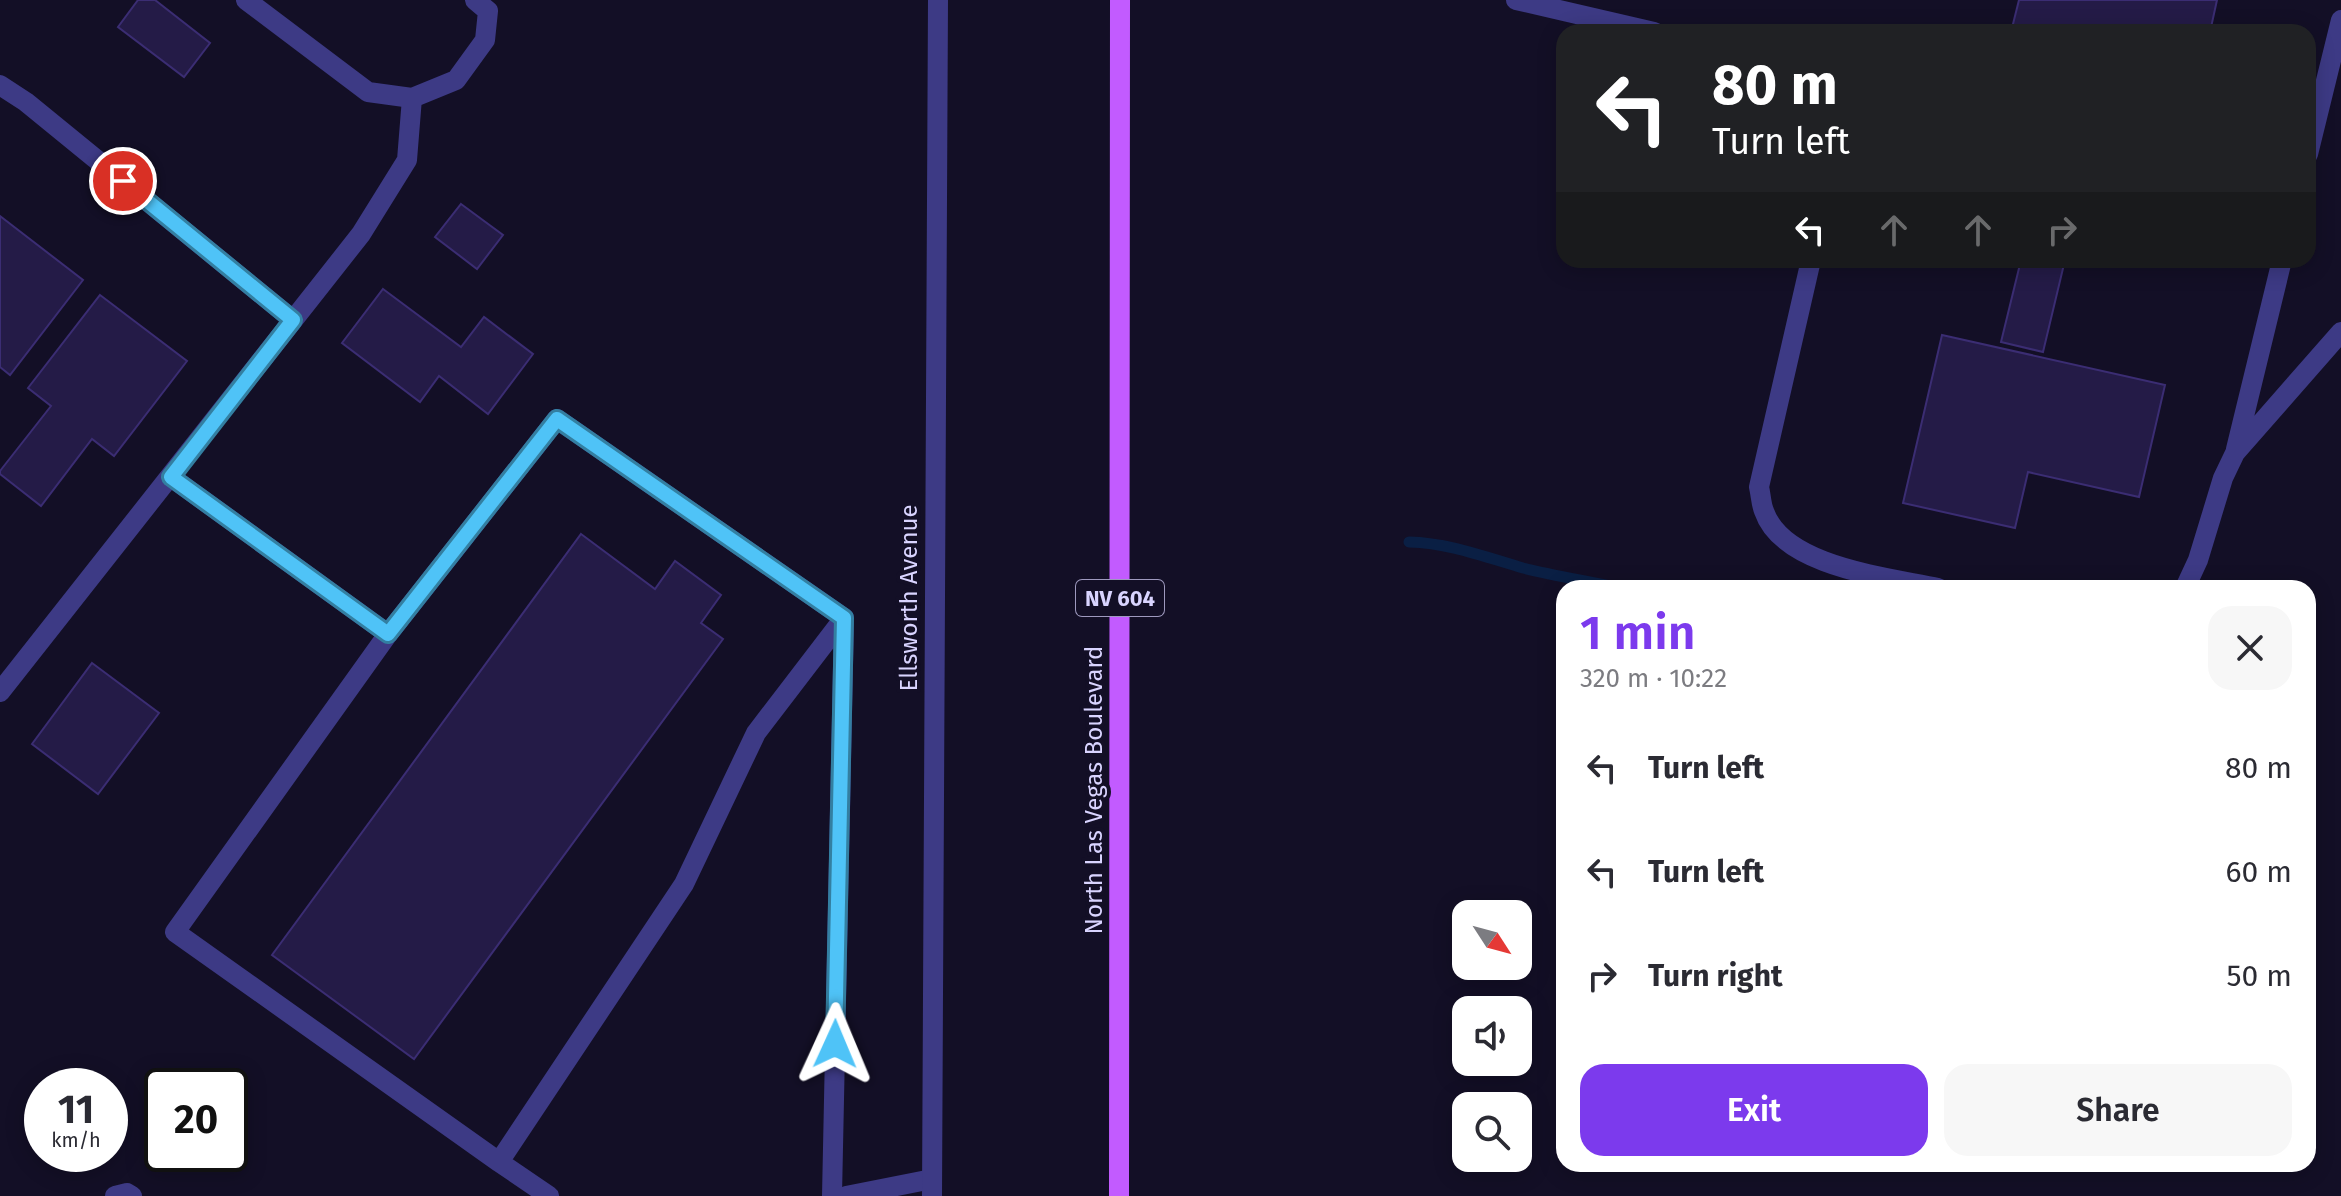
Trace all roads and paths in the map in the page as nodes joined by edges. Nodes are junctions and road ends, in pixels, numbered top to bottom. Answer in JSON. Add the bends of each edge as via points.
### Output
{"nodes":[{"id":1,"x":246,"y":0,"type":"edge"},
{"id":2,"x":475,"y":0,"type":"edge"},
{"id":3,"x":938,"y":0,"type":"edge"},
{"id":4,"x":1120,"y":0,"type":"edge"},
{"id":5,"x":1516,"y":0,"type":"edge"},
{"id":6,"x":2341,"y":20,"type":"edge"},
{"id":7,"x":1620,"y":24,"type":"edge"},
{"id":8,"x":0,"y":85,"type":"edge"},
{"id":9,"x":412,"y":98,"type":"junction"},
{"id":10,"x":2316,"y":122,"type":"edge"},
{"id":11,"x":1809,"y":268,"type":"edge"},
{"id":12,"x":2280,"y":268,"type":"edge"},
{"id":13,"x":293,"y":320,"type":"junction"},
{"id":14,"x":2341,"y":332,"type":"edge"},
{"id":15,"x":2235,"y":453,"type":"junction"},
{"id":16,"x":171,"y":477,"type":"junction"},
{"id":17,"x":1901,"y":580,"type":"edge"},
{"id":18,"x":2189,"y":580,"type":"edge"},
{"id":19,"x":844,"y":618,"type":"junction"},
{"id":20,"x":388,"y":634,"type":"junction"},
{"id":21,"x":0,"y":692,"type":"edge"},
{"id":22,"x":499,"y":1162,"type":"junction"},
{"id":23,"x":932,"y":1188,"type":"edge"},
{"id":24,"x":549,"y":1196,"type":"edge"},
{"id":25,"x":832,"y":1196,"type":"edge"},
{"id":26,"x":846,"y":1196,"type":"edge"},
{"id":27,"x":1119,"y":1196,"type":"edge"}],
"edges":[{"from":1,"to":9,"type":"street","via":[[368,92]]},
{"from":2,"to":9,"type":"street","via":[[488,11],[485,40],[456,80]]},
{"from":3,"to":23,"type":"street","name":"Ellsworth Avenue"},
{"from":4,"to":27,"type":"main road","name":"North Las Vegas Boulevard","number":"NV 604"},
{"from":5,"to":7,"type":"street"},
{"from":6,"to":10,"type":"street"},
{"from":8,"to":13,"type":"street"},
{"from":9,"to":13,"type":"street","via":[[407,160],[361,234]]},
{"from":11,"to":17,"type":"street","via":[[1759,487],[1764,513],[1779,535],[1802,553]]},
{"from":12,"to":15,"type":"street"},
{"from":13,"to":16,"type":"street"},
{"from":14,"to":15,"type":"street"},
{"from":15,"to":18,"type":"street"},
{"from":16,"to":20,"type":"street"},
{"from":16,"to":21,"type":"street"},
{"from":19,"to":20,"type":"street","via":[[557,419]]},
{"from":19,"to":22,"type":"street","via":[[756,733],[684,884]]},
{"from":19,"to":25,"type":"street"},
{"from":20,"to":22,"type":"street","via":[[175,932]]},
{"from":22,"to":24,"type":"street"},
{"from":23,"to":26,"type":"street"}]}
